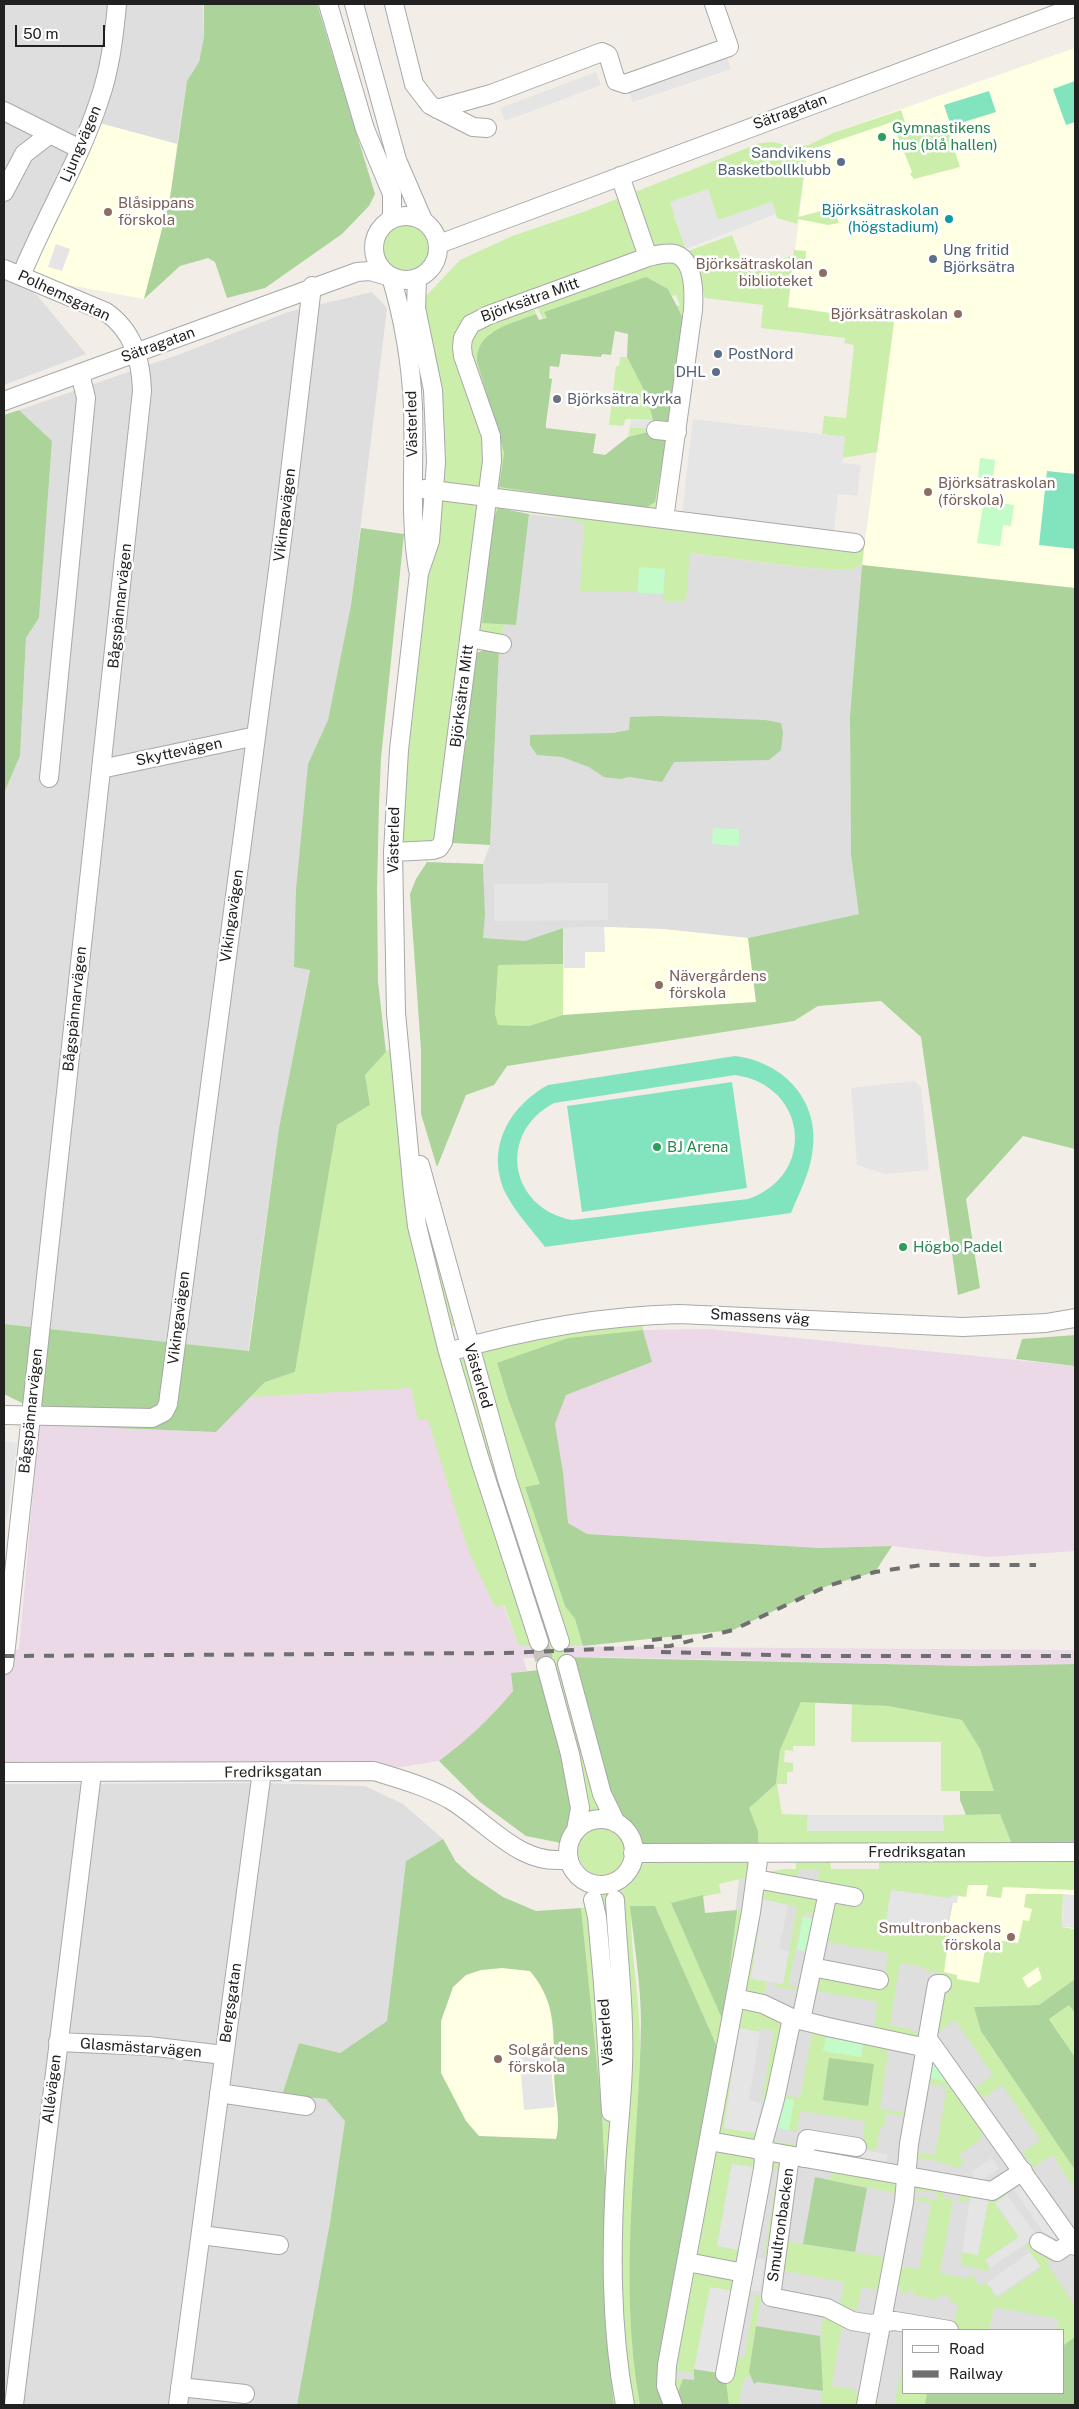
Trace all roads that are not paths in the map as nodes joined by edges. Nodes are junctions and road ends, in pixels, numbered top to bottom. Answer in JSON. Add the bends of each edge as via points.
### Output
{"nodes":[{"id":1,"x":117,"y":4,"type":"edge"},
{"id":2,"x":328,"y":4,"type":"edge"},
{"id":3,"x":354,"y":4,"type":"edge"},
{"id":4,"x":394,"y":4,"type":"edge"},
{"id":5,"x":714,"y":4,"type":"edge"},
{"id":6,"x":1075,"y":7,"type":"edge"},
{"id":7,"x":437,"y":109,"type":"junction"},
{"id":8,"x":4,"y":111,"type":"edge"},
{"id":9,"x":487,"y":128,"type":"dead end"},
{"id":10,"x":50,"y":134,"type":"junction"},
{"id":11,"x":80,"y":150,"type":"junction"},
{"id":12,"x":620,"y":176,"type":"junction"},
{"id":13,"x":4,"y":192,"type":"edge"},
{"id":14,"x":392,"y":218,"type":"junction"},
{"id":15,"x":423,"y":220,"type":"junction"},
{"id":16,"x":438,"y":250,"type":"junction"},
{"id":17,"x":374,"y":252,"type":"junction"},
{"id":18,"x":648,"y":257,"type":"junction"},
{"id":19,"x":4,"y":269,"type":"edge"},
{"id":20,"x":21,"y":276,"type":"junction"},
{"id":21,"x":391,"y":277,"type":"junction"},
{"id":22,"x":417,"y":279,"type":"junction"},
{"id":23,"x":312,"y":286,"type":"junction"},
{"id":24,"x":138,"y":352,"type":"junction"},
{"id":25,"x":80,"y":373,"type":"junction"},
{"id":26,"x":4,"y":401,"type":"edge"},
{"id":27,"x":656,"y":430,"type":"dead end"},
{"id":28,"x":677,"y":432,"type":"junction"},
{"id":29,"x":413,"y":488,"type":"junction"},
{"id":30,"x":434,"y":490,"type":"junction"},
{"id":31,"x":487,"y":497,"type":"junction"},
{"id":32,"x":664,"y":519,"type":"junction"},
{"id":33,"x":855,"y":543,"type":"dead end"},
{"id":34,"x":419,"y":573,"type":"junction"},
{"id":35,"x":469,"y":638,"type":"junction"},
{"id":36,"x":502,"y":644,"type":"dead end"},
{"id":37,"x":256,"y":736,"type":"junction"},
{"id":38,"x":102,"y":769,"type":"junction"},
{"id":39,"x":49,"y":778,"type":"dead end"},
{"id":40,"x":393,"y":852,"type":"junction"},
{"id":41,"x":405,"y":1108,"type":"junction"},
{"id":42,"x":1075,"y":1318,"type":"edge"},
{"id":43,"x":469,"y":1346,"type":"junction"},
{"id":44,"x":448,"y":1352,"type":"junction"},
{"id":45,"x":4,"y":1415,"type":"edge"},
{"id":46,"x":31,"y":1416,"type":"junction"},
{"id":47,"x":539,"y":1642,"type":"tunnel mouth"},
{"id":48,"x":560,"y":1642,"type":"tunnel mouth"},
{"id":49,"x":567,"y":1664,"type":"tunnel mouth"},
{"id":50,"x":4,"y":1665,"type":"edge"},
{"id":51,"x":546,"y":1666,"type":"tunnel mouth"},
{"id":52,"x":262,"y":1771,"type":"junction"},
{"id":53,"x":4,"y":1772,"type":"edge"},
{"id":54,"x":92,"y":1772,"type":"junction"},
{"id":55,"x":616,"y":1823,"type":"junction"},
{"id":56,"x":576,"y":1830,"type":"junction"},
{"id":57,"x":1075,"y":1852,"type":"edge"},
{"id":58,"x":759,"y":1853,"type":"junction"},
{"id":59,"x":568,"y":1856,"type":"junction"},
{"id":60,"x":632,"y":1858,"type":"junction"},
{"id":61,"x":756,"y":1879,"type":"junction"},
{"id":62,"x":584,"y":1880,"type":"junction"},
{"id":63,"x":618,"y":1880,"type":"junction"},
{"id":64,"x":828,"y":1892,"type":"junction"},
{"id":65,"x":854,"y":1897,"type":"dead end"},
{"id":66,"x":812,"y":1967,"type":"junction"},
{"id":67,"x":879,"y":1980,"type":"dead end"},
{"id":68,"x":942,"y":1984,"type":"dead end"},
{"id":69,"x":735,"y":1998,"type":"junction"},
{"id":70,"x":797,"y":2019,"type":"junction"},
{"id":71,"x":58,"y":2042,"type":"junction"},
{"id":72,"x":928,"y":2044,"type":"junction"},
{"id":73,"x":224,"y":2055,"type":"junction"},
{"id":74,"x":219,"y":2093,"type":"junction"},
{"id":75,"x":306,"y":2106,"type":"dead end"},
{"id":76,"x":709,"y":2141,"type":"junction"},
{"id":77,"x":857,"y":2147,"type":"dead end"},
{"id":78,"x":761,"y":2150,"type":"junction"},
{"id":79,"x":797,"y":2157,"type":"junction"},
{"id":80,"x":616,"y":2165,"type":"junction"},
{"id":81,"x":1023,"y":2170,"type":"junction"},
{"id":82,"x":906,"y":2176,"type":"junction"},
{"id":83,"x":201,"y":2234,"type":"junction"},
{"id":84,"x":1039,"y":2242,"type":"dead end"},
{"id":85,"x":1074,"y":2244,"type":"edge"},
{"id":86,"x":279,"y":2246,"type":"dead end"},
{"id":87,"x":687,"y":2262,"type":"junction"},
{"id":88,"x":744,"y":2273,"type":"junction"},
{"id":89,"x":882,"y":2323,"type":"junction"},
{"id":90,"x":943,"y":2329,"type":"edge"},
{"id":91,"x":725,"y":2374,"type":"dead end"},
{"id":92,"x":180,"y":2387,"type":"junction"},
{"id":93,"x":245,"y":2394,"type":"dead end"},
{"id":94,"x":14,"y":2405,"type":"edge"},
{"id":95,"x":178,"y":2405,"type":"edge"},
{"id":96,"x":625,"y":2405,"type":"edge"},
{"id":97,"x":673,"y":2405,"type":"edge"},
{"id":98,"x":866,"y":2405,"type":"edge"}],
"edges":[{"from":1,"to":11,"type":"street","name":"Ljungvägen","via":[[107,76]]},
{"from":2,"to":14,"type":"street","via":[[365,128],[392,194]]},
{"from":3,"to":15,"type":"street","via":[[397,160]]},
{"from":4,"to":7,"type":"street","via":[[414,84]]},
{"from":5,"to":7,"type":"street","via":[[729,47],[624,84],[616,81],[608,55],[602,52],[491,94]]},
{"from":6,"to":12,"type":"street","name":"Sätragatan"},
{"from":7,"to":9,"type":"street","via":[[474,127]]},
{"from":8,"to":10,"type":"street"},
{"from":10,"to":11,"type":"street"},
{"from":10,"to":13,"type":"street","via":[[24,154]]},
{"from":11,"to":20,"type":"street","name":"Ljungvägen"},
{"from":12,"to":16,"type":"street","name":"Sätragatan"},
{"from":12,"to":18,"type":"street"},
{"from":14,"to":15,"type":"street","via":[[413,216]]},
{"from":14,"to":17,"type":"street","via":[[378,232]]},
{"from":15,"to":16,"type":"street","via":[[434,230]]},
{"from":16,"to":22,"type":"street","via":[[430,271]]},
{"from":17,"to":21,"type":"street","via":[[381,269]]},
{"from":17,"to":23,"type":"street","name":"Sätragatan"},
{"from":18,"to":28,"type":"street","name":"Björksätra Mitt","via":[[677,255],[692,278],[693,310]]},
{"from":18,"to":31,"type":"street","name":"Björksätra Mitt","via":[[476,320],[467,330],[463,338],[463,356],[492,446]]},
{"from":19,"to":20,"type":"street","name":"Polhemsgatan"},
{"from":20,"to":24,"type":"street","name":"Polhemsgatan","via":[[106,312],[119,322]]},
{"from":21,"to":22,"type":"street"},
{"from":21,"to":23,"type":"street","name":"Sätragatan","via":[[365,270]]},
{"from":21,"to":29,"type":"street","name":"Västerled","via":[[407,336],[410,364]]},
{"from":22,"to":30,"type":"street","name":"Västerled","via":[[416,308],[433,390]]},
{"from":23,"to":24,"type":"street","name":"Sätragatan"},
{"from":23,"to":37,"type":"street","name":"Vikingavägen"},
{"from":24,"to":25,"type":"street","name":"Sätragatan"},
{"from":24,"to":38,"type":"street","name":"Bågspännarvägen","via":[[142,402]]},
{"from":25,"to":26,"type":"street","name":"Sätragatan"},
{"from":25,"to":39,"type":"street","via":[[86,398]]},
{"from":27,"to":28,"type":"street"},
{"from":28,"to":32,"type":"street","name":"Björksätra Mitt"},
{"from":29,"to":30,"type":"street"},
{"from":29,"to":34,"type":"street","name":"Västerled","via":[[413,538]]},
{"from":30,"to":31,"type":"street"},
{"from":30,"to":34,"type":"street","name":"Västerled","via":[[430,541]]},
{"from":31,"to":32,"type":"street"},
{"from":31,"to":35,"type":"street","name":"Björksätra Mitt"},
{"from":32,"to":33,"type":"street"},
{"from":34,"to":40,"type":"street","name":"Västerled","via":[[399,750]]},
{"from":35,"to":36,"type":"street"},
{"from":35,"to":40,"type":"street","name":"Björksätra Mitt","via":[[443,842],[433,850]]},
{"from":37,"to":38,"type":"street","name":"Skyttevägen"},
{"from":37,"to":46,"type":"street","name":"Vikingavägen","via":[[168,1404],[164,1412],[152,1418]]},
{"from":38,"to":46,"type":"street","name":"Bågspännarvägen"},
{"from":40,"to":41,"type":"street","name":"Västerled","via":[[396,1013]]},
{"from":41,"to":43,"type":"street","name":"Västerled"},
{"from":41,"to":44,"type":"street","name":"Västerled","via":[[418,1226]]},
{"from":42,"to":43,"type":"street","name":"Smassens väg","via":[[1046,1323],[963,1327],[642,1315],[539,1329]]},
{"from":43,"to":44,"type":"street","name":"Smassens väg"},
{"from":43,"to":48,"type":"street","name":"Västerled","via":[[507,1479]]},
{"from":44,"to":47,"type":"street","name":"Västerled"},
{"from":45,"to":46,"type":"street","name":"Vikingavägen"},
{"from":46,"to":50,"type":"street","name":"Bågspännarvägen"},
{"from":49,"to":55,"type":"street","via":[[602,1794]]},
{"from":51,"to":56,"type":"street","via":[[570,1754],[580,1808]]},
{"from":52,"to":54,"type":"street","name":"Fredriksgatan"},
{"from":52,"to":59,"type":"street","name":"Fredriksgatan","via":[[374,1771],[410,1781],[451,1800],[509,1844],[538,1858],[556,1862]]},
{"from":52,"to":73,"type":"street","name":"Bergsgatan"},
{"from":53,"to":54,"type":"street","name":"Fredriksgatan"},
{"from":54,"to":71,"type":"street","name":"Allévägen"},
{"from":55,"to":56,"type":"street","via":[[594,1820]]},
{"from":55,"to":60,"type":"street","via":[[629,1835]]},
{"from":56,"to":59,"type":"street"},
{"from":57,"to":58,"type":"street","name":"Fredriksgatan"},
{"from":58,"to":60,"type":"street","name":"Fredriksgatan","via":[[722,1858]]},
{"from":58,"to":61,"type":"street"},
{"from":59,"to":62,"type":"street","via":[[576,1873]]},
{"from":60,"to":63,"type":"street","via":[[628,1870]]},
{"from":61,"to":64,"type":"street"},
{"from":61,"to":69,"type":"street"},
{"from":62,"to":63,"type":"street","via":[[604,1885]]},
{"from":62,"to":80,"type":"street","name":"Västerled","via":[[597,1917]]},
{"from":63,"to":80,"type":"street","name":"Västerled","via":[[615,1898],[624,2045]]},
{"from":64,"to":65,"type":"street"},
{"from":64,"to":66,"type":"street","name":"Smultronbacken"},
{"from":66,"to":67,"type":"street"},
{"from":66,"to":70,"type":"street","name":"Smultronbacken"},
{"from":68,"to":72,"type":"street","via":[[937,1984]]},
{"from":69,"to":70,"type":"street","via":[[763,2004]]},
{"from":69,"to":76,"type":"street"},
{"from":70,"to":72,"type":"street","via":[[861,2036]]},
{"from":70,"to":78,"type":"street","name":"Smultronbacken"},
{"from":71,"to":73,"type":"street","name":"Glasmästarvägen","via":[[148,2046]]},
{"from":71,"to":94,"type":"street","name":"Allévägen"},
{"from":72,"to":81,"type":"street"},
{"from":72,"to":82,"type":"street"},
{"from":73,"to":74,"type":"street","name":"Bergsgatan"},
{"from":74,"to":75,"type":"street"},
{"from":74,"to":83,"type":"street","name":"Bergsgatan"},
{"from":76,"to":78,"type":"street","name":"Smultronbacken"},
{"from":76,"to":87,"type":"street"},
{"from":77,"to":79,"type":"street","name":"Smultronbacken","via":[[807,2138]]},
{"from":78,"to":79,"type":"street","name":"Smultronbacken"},
{"from":78,"to":88,"type":"street","name":"Smultronbacken","via":[[763,2170]]},
{"from":79,"to":82,"type":"street","name":"Smultronbacken"},
{"from":79,"to":89,"type":"street","name":"Smultronbacken","via":[[770,2297],[827,2308],[852,2321]]},
{"from":80,"to":96,"type":"street","name":"Västerled","via":[[614,2305]]},
{"from":81,"to":82,"type":"street","name":"Smultronbacken","via":[[992,2191]]},
{"from":81,"to":85,"type":"street"},
{"from":82,"to":89,"type":"street"},
{"from":83,"to":86,"type":"street"},
{"from":83,"to":92,"type":"street","name":"Bergsgatan"},
{"from":84,"to":85,"type":"street","via":[[1056,2252]]},
{"from":87,"to":88,"type":"street","name":"Smultronbacken"},
{"from":87,"to":97,"type":"street","via":[[667,2365],[666,2386]]},
{"from":88,"to":91,"type":"street","name":"Smultronbacken"},
{"from":89,"to":90,"type":"street","name":"Smultronbacken","via":[[895,2321]]},
{"from":89,"to":98,"type":"street"},
{"from":92,"to":93,"type":"street"},
{"from":92,"to":95,"type":"street","name":"Bergsgatan"}]}
